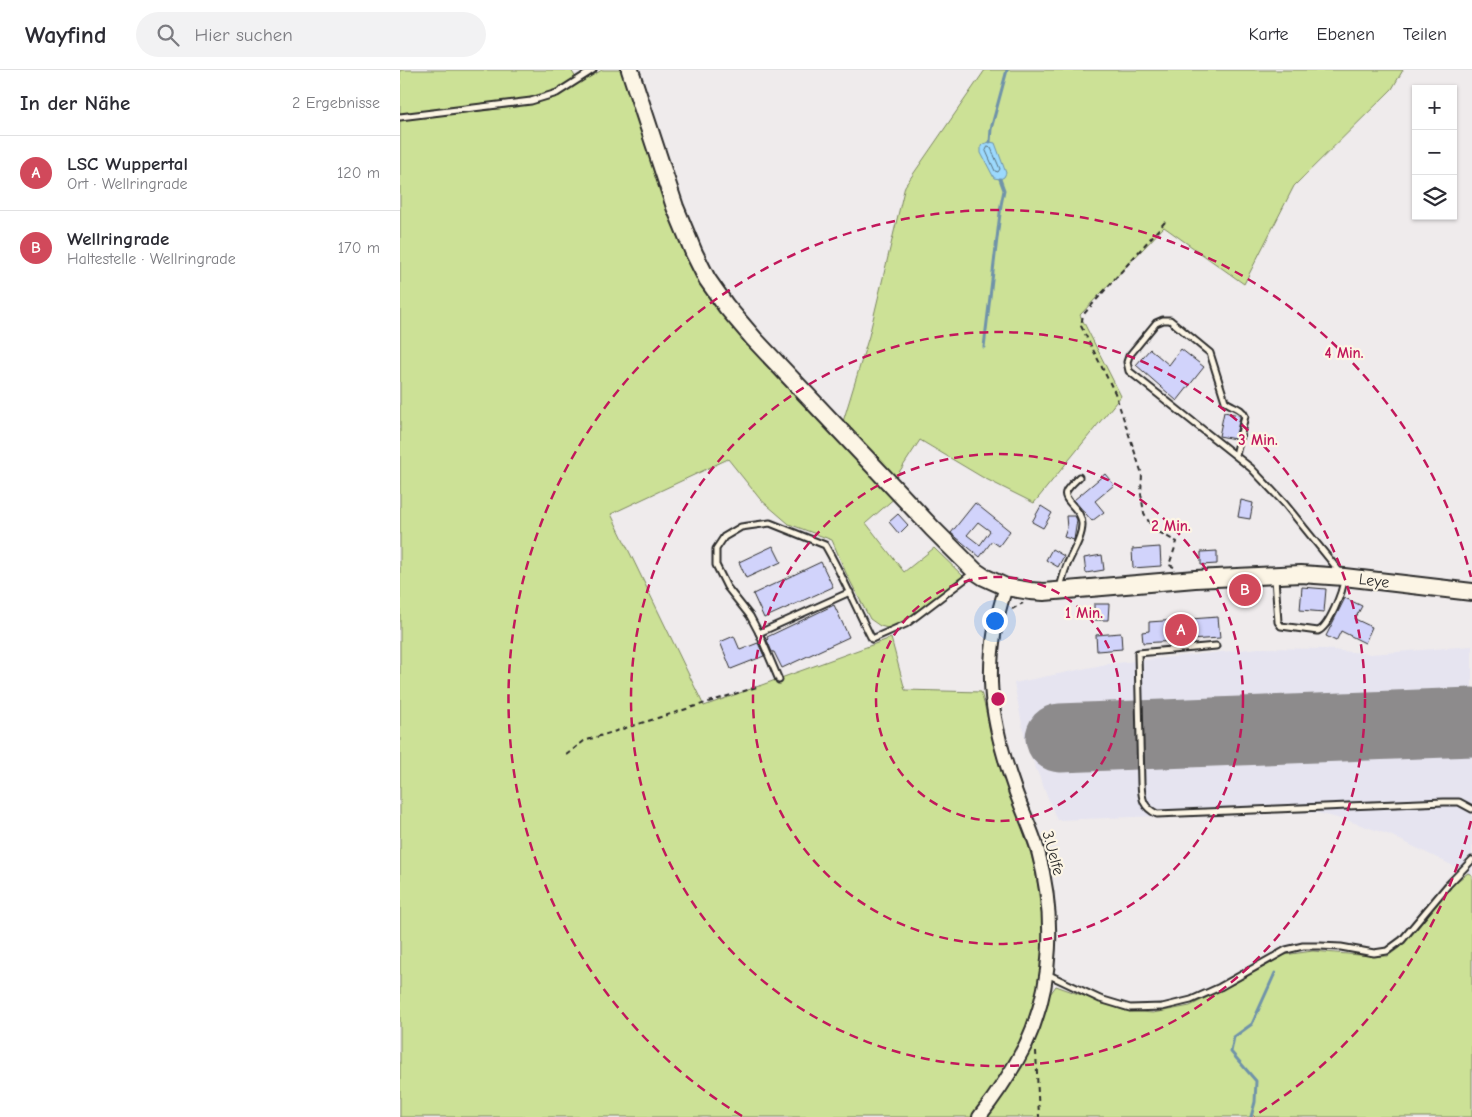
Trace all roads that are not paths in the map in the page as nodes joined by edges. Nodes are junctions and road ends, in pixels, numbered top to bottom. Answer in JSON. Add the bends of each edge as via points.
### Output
{"nodes":[{"id":1,"x":593,"y":70,"type":"edge"},
{"id":2,"x":630,"y":70,"type":"edge"},
{"id":3,"x":400,"y":117,"type":"edge"},
{"id":4,"x":1236,"y":455,"type":"junction"},
{"id":5,"x":1079,"y":477,"type":"dead end"},
{"id":6,"x":975,"y":571,"type":"junction"},
{"id":7,"x":1275,"y":575,"type":"junction"},
{"id":8,"x":1344,"y":578,"type":"junction"},
{"id":9,"x":1006,"y":587,"type":"junction"},
{"id":10,"x":1060,"y":591,"type":"junction"},
{"id":11,"x":850,"y":592,"type":"junction"},
{"id":12,"x":1472,"y":592,"type":"edge"},
{"id":13,"x":759,"y":633,"type":"junction"},
{"id":14,"x":1216,"y":646,"type":"dead end"},
{"id":15,"x":779,"y":680,"type":"dead end"},
{"id":16,"x":1472,"y":808,"type":"edge"},
{"id":17,"x":1472,"y":860,"type":"edge"},
{"id":18,"x":1047,"y":974,"type":"junction"},
{"id":19,"x":979,"y":1117,"type":"edge"}],
"edges":[{"from":1,"to":3,"type":"lane","via":[[557,93],[531,102]]},
{"from":2,"to":6,"type":"main road","name":"Leye","via":[[676,208],[707,279],[754,339]]},
{"from":4,"to":4,"type":"lane","via":[[1245,416],[1225,401],[1210,353],[1170,320],[1156,323],[1129,356],[1126,362],[1129,371]]},
{"from":4,"to":8,"type":"lane","via":[[1285,504]]},
{"from":5,"to":10,"type":"lane","via":[[1065,492],[1065,497],[1082,517],[1082,528],[1066,566]]},
{"from":6,"to":9,"type":"main road","name":"Leye"},
{"from":6,"to":11,"type":"lane","via":[[906,624],[872,639]]},
{"from":7,"to":8,"type":"main road","name":"Leye"},
{"from":7,"to":8,"type":"lane","via":[[1278,622],[1281,626],[1318,631],[1325,625],[1343,589]]},
{"from":7,"to":10,"type":"main road","name":"Leye"},
{"from":8,"to":12,"type":"main road","name":"Leye"},
{"from":9,"to":10,"type":"main road","name":"Leye"},
{"from":9,"to":18,"type":"street","name":"3.Uelfe","via":[[991,652],[993,712],[1001,748],[1038,850],[1046,891],[1050,941]]},
{"from":11,"to":13,"type":"lane"},
{"from":11,"to":13,"type":"lane","via":[[825,545],[770,523],[741,527],[724,538],[716,549],[716,565]]},
{"from":13,"to":15,"type":"lane"},
{"from":14,"to":16,"type":"lane","via":[[1138,654],[1141,784],[1142,798],[1148,809],[1157,814],[1444,802],[1459,802]]},
{"from":17,"to":18,"type":"lane","via":[[1402,940],[1387,951],[1374,953],[1320,946],[1286,950],[1220,987],[1191,1000],[1162,1007],[1130,1008],[1100,999]]},
{"from":18,"to":19,"type":"street","name":"3.Uelfe","via":[[1026,1044],[1001,1089]]}]}
